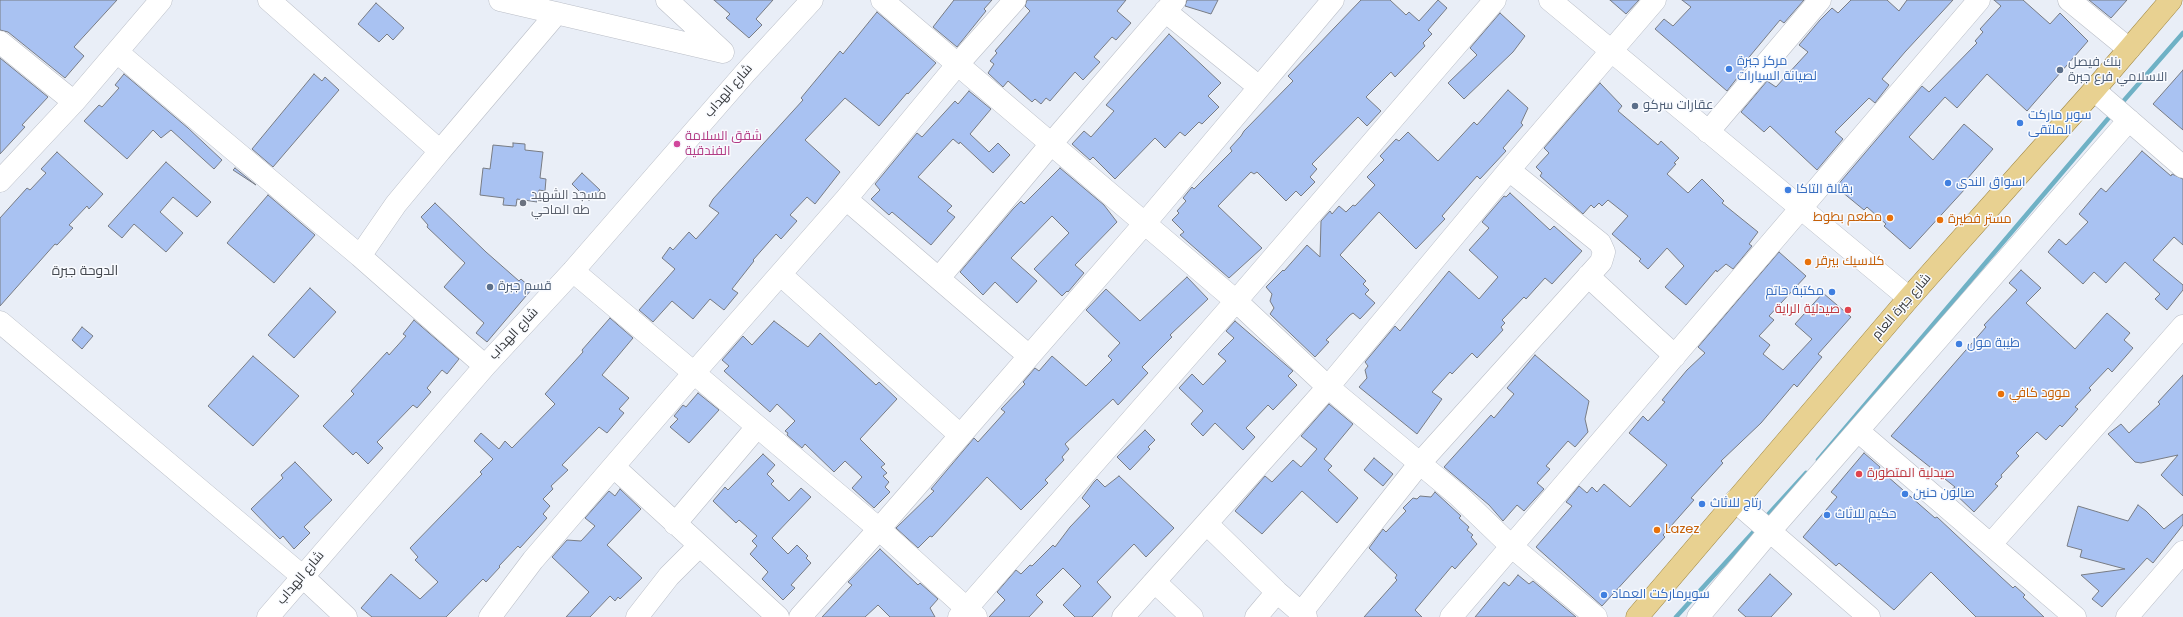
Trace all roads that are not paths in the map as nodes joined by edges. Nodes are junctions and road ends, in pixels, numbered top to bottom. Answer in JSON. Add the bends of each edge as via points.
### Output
{"nodes":[{"id":1,"x":160,"y":0,"type":"edge"},
{"id":2,"x":269,"y":0,"type":"edge"},
{"id":3,"x":500,"y":0,"type":"edge"},
{"id":4,"x":667,"y":0,"type":"edge"},
{"id":5,"x":812,"y":0,"type":"edge"},
{"id":6,"x":882,"y":0,"type":"edge"},
{"id":7,"x":1015,"y":0,"type":"edge"},
{"id":8,"x":1495,"y":0,"type":"edge"},
{"id":9,"x":1550,"y":0,"type":"edge"},
{"id":10,"x":1655,"y":0,"type":"edge"},
{"id":11,"x":1820,"y":0,"type":"edge"},
{"id":12,"x":1979,"y":0,"type":"edge"},
{"id":13,"x":2069,"y":0,"type":"edge"},
{"id":14,"x":2171,"y":0,"type":"edge"},
{"id":15,"x":1322,"y":4,"type":"edge"},
{"id":16,"x":1170,"y":6,"type":"edge"},
{"id":17,"x":557,"y":13,"type":"junction"},
{"id":18,"x":0,"y":42,"type":"edge"},
{"id":19,"x":2129,"y":49,"type":"junction"},
{"id":20,"x":1611,"y":50,"type":"junction"},
{"id":21,"x":117,"y":52,"type":"junction"},
{"id":22,"x":723,"y":52,"type":"junction"},
{"id":23,"x":957,"y":65,"type":"junction"},
{"id":24,"x":746,"y":72,"type":"junction"},
{"id":25,"x":1259,"y":87,"type":"junction"},
{"id":26,"x":2094,"y":90,"type":"junction"},
{"id":27,"x":74,"y":102,"type":"junction"},
{"id":28,"x":2129,"y":120,"type":"junction"},
{"id":29,"x":1708,"y":132,"type":"junction"},
{"id":30,"x":1051,"y":144,"type":"junction"},
{"id":31,"x":440,"y":151,"type":"junction"},
{"id":32,"x":2183,"y":167,"type":"edge"},
{"id":33,"x":1509,"y":170,"type":"junction"},
{"id":34,"x":0,"y":181,"type":"edge"},
{"id":35,"x":846,"y":199,"type":"junction"},
{"id":36,"x":1800,"y":208,"type":"junction"},
{"id":37,"x":1145,"y":222,"type":"junction"},
{"id":38,"x":360,"y":256,"type":"junction"},
{"id":39,"x":573,"y":271,"type":"junction"},
{"id":40,"x":780,"y":275,"type":"junction"},
{"id":41,"x":1588,"y":276,"type":"junction"},
{"id":42,"x":939,"y":278,"type":"junction"},
{"id":43,"x":1909,"y":298,"type":"junction"},
{"id":44,"x":1236,"y":301,"type":"junction"},
{"id":45,"x":0,"y":322,"type":"edge"},
{"id":46,"x":2181,"y":333,"type":"edge"},
{"id":47,"x":1029,"y":356,"type":"junction"},
{"id":48,"x":1675,"y":356,"type":"junction"},
{"id":49,"x":485,"y":366,"type":"junction"},
{"id":50,"x":693,"y":374,"type":"junction"},
{"id":51,"x":1328,"y":387,"type":"junction"},
{"id":52,"x":757,"y":427,"type":"junction"},
{"id":53,"x":1858,"y":431,"type":"junction"},
{"id":54,"x":960,"y":435,"type":"junction"},
{"id":55,"x":1420,"y":463,"type":"junction"},
{"id":56,"x":614,"y":467,"type":"junction"},
{"id":57,"x":1735,"y":501,"type":"junction"},
{"id":58,"x":675,"y":524,"type":"junction"},
{"id":59,"x":1207,"y":524,"type":"junction"},
{"id":60,"x":879,"y":530,"type":"junction"},
{"id":61,"x":1770,"y":531,"type":"junction"},
{"id":62,"x":1991,"y":544,"type":"junction"},
{"id":63,"x":699,"y":546,"type":"junction"},
{"id":64,"x":1511,"y":546,"type":"junction"},
{"id":65,"x":2183,"y":552,"type":"edge"},
{"id":66,"x":302,"y":576,"type":"junction"},
{"id":67,"x":1155,"y":582,"type":"junction"},
{"id":68,"x":1276,"y":592,"type":"junction"},
{"id":69,"x":967,"y":614,"type":"edge"},
{"id":70,"x":1304,"y":615,"type":"edge"},
{"id":71,"x":268,"y":617,"type":"edge"},
{"id":72,"x":346,"y":617,"type":"edge"},
{"id":73,"x":490,"y":617,"type":"edge"},
{"id":74,"x":637,"y":617,"type":"edge"},
{"id":75,"x":778,"y":617,"type":"edge"},
{"id":76,"x":800,"y":617,"type":"edge"},
{"id":77,"x":1123,"y":617,"type":"edge"},
{"id":78,"x":1192,"y":617,"type":"edge"},
{"id":79,"x":1256,"y":617,"type":"edge"},
{"id":80,"x":1451,"y":617,"type":"edge"},
{"id":81,"x":1596,"y":617,"type":"edge"},
{"id":82,"x":1637,"y":617,"type":"edge"},
{"id":83,"x":1698,"y":617,"type":"edge"},
{"id":84,"x":1869,"y":617,"type":"edge"},
{"id":85,"x":2075,"y":617,"type":"edge"},
{"id":86,"x":2127,"y":617,"type":"edge"}],
"edges":[{"from":1,"to":21,"type":"street"},
{"from":2,"to":31,"type":"street"},
{"from":3,"to":17,"type":"street"},
{"from":4,"to":22,"type":"street"},
{"from":5,"to":24,"type":"street","name":"شارع الهداب"},
{"from":6,"to":23,"type":"street"},
{"from":7,"to":23,"type":"street"},
{"from":8,"to":44,"type":"street"},
{"from":9,"to":20,"type":"street"},
{"from":10,"to":20,"type":"street"},
{"from":11,"to":29,"type":"street"},
{"from":12,"to":36,"type":"street"},
{"from":13,"to":19,"type":"street"},
{"from":14,"to":19,"type":"main road","name":"شارع جبرة العام"},
{"from":15,"to":25,"type":"street"},
{"from":16,"to":25,"type":"street"},
{"from":16,"to":30,"type":"street"},
{"from":17,"to":22,"type":"street"},
{"from":17,"to":31,"type":"street"},
{"from":18,"to":27,"type":"street"},
{"from":19,"to":26,"type":"main road","name":"شارع جبرة العام"},
{"from":20,"to":29,"type":"street"},
{"from":20,"to":33,"type":"street"},
{"from":21,"to":27,"type":"street"},
{"from":21,"to":38,"type":"street"},
{"from":22,"to":24,"type":"street"},
{"from":23,"to":30,"type":"street"},
{"from":23,"to":35,"type":"street"},
{"from":24,"to":39,"type":"street","name":"شارع الهداب"},
{"from":25,"to":37,"type":"street"},
{"from":26,"to":28,"type":"street"},
{"from":26,"to":43,"type":"main road","name":"شارع جبرة العام"},
{"from":27,"to":34,"type":"street"},
{"from":28,"to":32,"type":"street"},
{"from":28,"to":53,"type":"street"},
{"from":29,"to":36,"type":"street"},
{"from":30,"to":37,"type":"street"},
{"from":30,"to":42,"type":"street"},
{"from":31,"to":38,"type":"street","via":[[396,204]]},
{"from":33,"to":41,"type":"street","via":[[1600,243],[1604,252],[1601,262]]},
{"from":33,"to":51,"type":"street"},
{"from":35,"to":40,"type":"street"},
{"from":35,"to":42,"type":"street"},
{"from":36,"to":43,"type":"street"},
{"from":36,"to":48,"type":"street"},
{"from":37,"to":44,"type":"street"},
{"from":37,"to":47,"type":"street"},
{"from":38,"to":49,"type":"street"},
{"from":39,"to":49,"type":"street","name":"شارع الهداب"},
{"from":39,"to":50,"type":"street"},
{"from":40,"to":50,"type":"street"},
{"from":40,"to":54,"type":"street"},
{"from":41,"to":48,"type":"street"},
{"from":41,"to":55,"type":"street"},
{"from":42,"to":47,"type":"street"},
{"from":43,"to":57,"type":"main road","name":"شارع جبرة العام"},
{"from":44,"to":51,"type":"street"},
{"from":44,"to":69,"type":"street"},
{"from":45,"to":66,"type":"street"},
{"from":46,"to":62,"type":"street"},
{"from":47,"to":54,"type":"street"},
{"from":48,"to":64,"type":"street"},
{"from":49,"to":66,"type":"street","name":"شارع الهداب"},
{"from":50,"to":52,"type":"street"},
{"from":50,"to":56,"type":"street"},
{"from":51,"to":55,"type":"street"},
{"from":51,"to":59,"type":"street"},
{"from":52,"to":58,"type":"street"},
{"from":52,"to":60,"type":"street"},
{"from":53,"to":61,"type":"street"},
{"from":53,"to":62,"type":"street"},
{"from":54,"to":60,"type":"street"},
{"from":55,"to":64,"type":"street"},
{"from":55,"to":70,"type":"street"},
{"from":56,"to":58,"type":"street"},
{"from":56,"to":73,"type":"street","via":[[533,560]]},
{"from":57,"to":61,"type":"street"},
{"from":57,"to":82,"type":"main road","name":"شارع جبرة العام"},
{"from":58,"to":63,"type":"street"},
{"from":59,"to":67,"type":"street"},
{"from":59,"to":68,"type":"street"},
{"from":60,"to":69,"type":"street"},
{"from":60,"to":76,"type":"street"},
{"from":61,"to":83,"type":"street"},
{"from":61,"to":84,"type":"street"},
{"from":62,"to":85,"type":"street"},
{"from":63,"to":74,"type":"street","via":[[669,576]]},
{"from":63,"to":75,"type":"street"},
{"from":64,"to":80,"type":"street"},
{"from":64,"to":81,"type":"street"},
{"from":65,"to":86,"type":"street"},
{"from":66,"to":71,"type":"street","name":"شارع الهداب"},
{"from":66,"to":72,"type":"street"},
{"from":67,"to":77,"type":"street"},
{"from":67,"to":78,"type":"street"},
{"from":68,"to":70,"type":"street"},
{"from":68,"to":79,"type":"street"}]}
